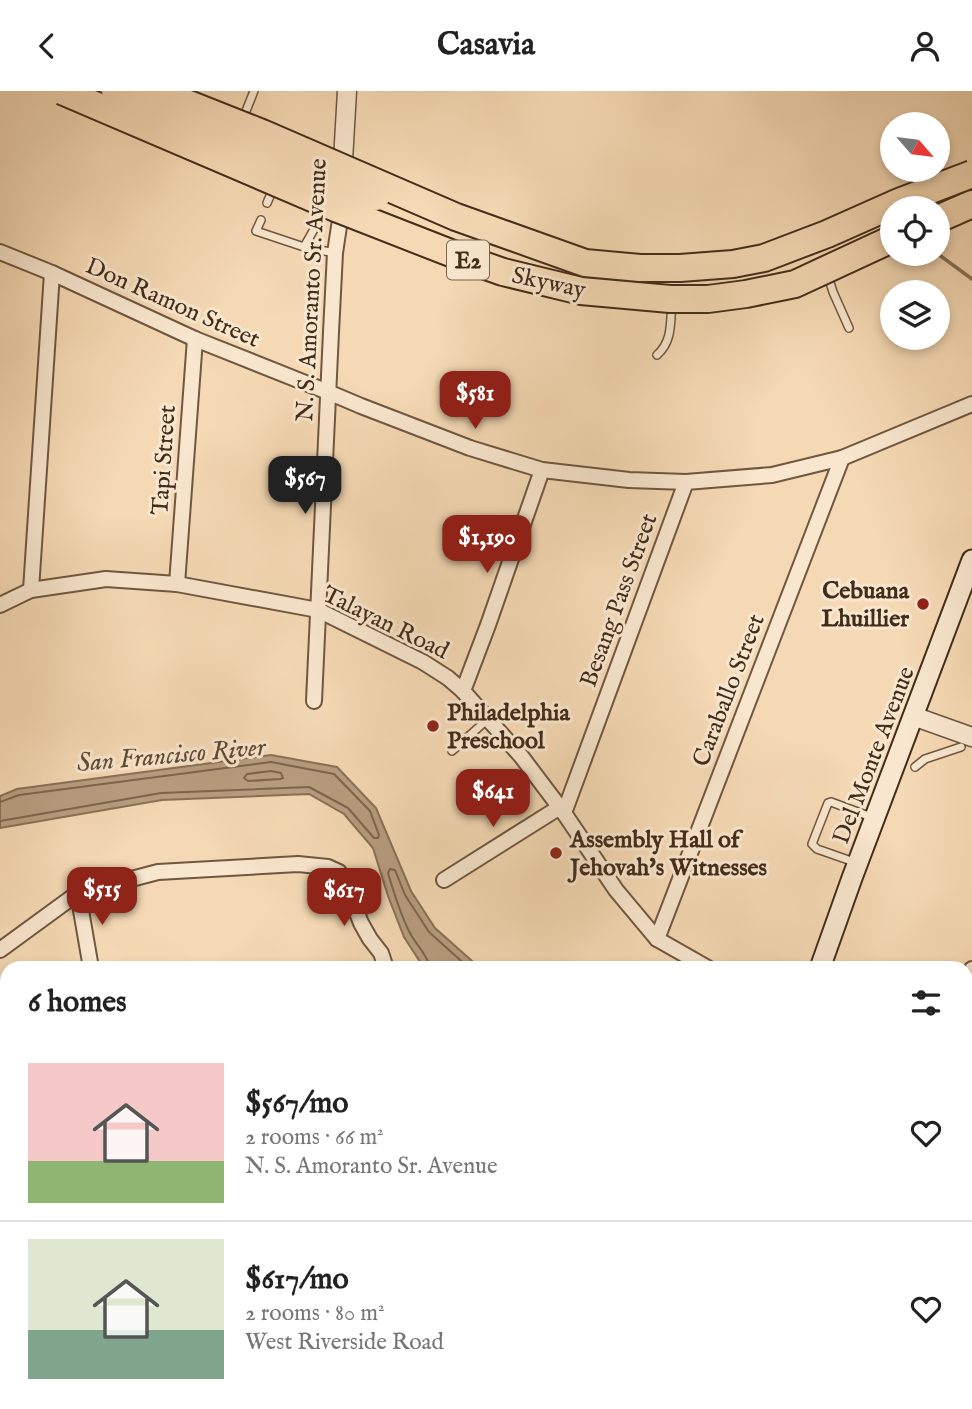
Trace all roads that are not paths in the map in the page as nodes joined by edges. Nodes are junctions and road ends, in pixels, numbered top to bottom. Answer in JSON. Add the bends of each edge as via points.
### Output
{"nodes":[{"id":1,"x":62,"y":91,"type":"edge"},
{"id":2,"x":116,"y":91,"type":"edge"},
{"id":3,"x":156,"y":91,"type":"edge"},
{"id":4,"x":254,"y":91,"type":"edge"},
{"id":5,"x":347,"y":91,"type":"edge"},
{"id":6,"x":242,"y":121,"type":"dead end"},
{"id":7,"x":972,"y":174,"type":"edge"},
{"id":8,"x":275,"y":185,"type":"dead end"},
{"id":9,"x":267,"y":203,"type":"dead end"},
{"id":10,"x":972,"y":205,"type":"edge"},
{"id":11,"x":337,"y":207,"type":"junction"},
{"id":12,"x":950,"y":214,"type":"edge"},
{"id":13,"x":456,"y":217,"type":"junction"},
{"id":14,"x":261,"y":220,"type":"dead end"},
{"id":15,"x":880,"y":245,"type":"edge"},
{"id":16,"x":304,"y":247,"type":"junction"},
{"id":17,"x":0,"y":252,"type":"edge"},
{"id":18,"x":335,"y":253,"type":"junction"},
{"id":19,"x":52,"y":273,"type":"junction"},
{"id":20,"x":828,"y":275,"type":"dead end"},
{"id":21,"x":672,"y":302,"type":"dead end"},
{"id":22,"x":849,"y":328,"type":"dead end"},
{"id":23,"x":195,"y":339,"type":"junction"},
{"id":24,"x":657,"y":355,"type":"dead end"},
{"id":25,"x":328,"y":392,"type":"junction"},
{"id":26,"x":972,"y":404,"type":"edge"},
{"id":27,"x":842,"y":457,"type":"junction"},
{"id":28,"x":542,"y":470,"type":"junction"},
{"id":29,"x":686,"y":482,"type":"junction"},
{"id":30,"x":972,"y":560,"type":"edge"},
{"id":31,"x":177,"y":584,"type":"junction"},
{"id":32,"x":31,"y":590,"type":"junction"},
{"id":33,"x":0,"y":605,"type":"edge"},
{"id":34,"x":318,"y":610,"type":"junction"},
{"id":35,"x":463,"y":691,"type":"junction"},
{"id":36,"x":314,"y":701,"type":"dead end"},
{"id":37,"x":913,"y":716,"type":"junction"},
{"id":38,"x":488,"y":719,"type":"junction"},
{"id":39,"x":966,"y":742,"type":"edge"},
{"id":40,"x":452,"y":751,"type":"dead end"},
{"id":41,"x":915,"y":767,"type":"dead end"},
{"id":42,"x":562,"y":810,"type":"junction"},
{"id":43,"x":875,"y":818,"type":"junction"},
{"id":44,"x":858,"y":863,"type":"junction"},
{"id":45,"x":444,"y":880,"type":"dead end"},
{"id":46,"x":78,"y":893,"type":"junction"},
{"id":47,"x":657,"y":939,"type":"junction"},
{"id":48,"x":0,"y":950,"type":"edge"},
{"id":49,"x":91,"y":961,"type":"edge"},
{"id":50,"x":384,"y":961,"type":"edge"},
{"id":51,"x":696,"y":961,"type":"edge"},
{"id":52,"x":823,"y":961,"type":"edge"}],
"edges":[{"from":1,"to":15,"type":"highway","name":"Skyway","number":"E2","bridge":true,"via":[[466,259],[582,291],[670,299],[746,294],[795,284]]},
{"from":2,"to":13,"type":"highway","bridge":true,"via":[[332,185]]},
{"from":3,"to":13,"type":"highway","name":"Skyway","number":"E2","bridge":true},
{"from":4,"to":6,"type":"lane"},
{"from":5,"to":11,"type":"street","name":"N. S. Amoranto Sr. Avenue"},
{"from":7,"to":13,"type":"highway","name":"Skyway","number":"E2","bridge":true,"via":[[791,249],[705,267],[585,263]]},
{"from":8,"to":9,"type":"lane"},
{"from":10,"to":12,"type":"highway"},
{"from":11,"to":16,"type":"lane"},
{"from":11,"to":18,"type":"street","name":"N. S. Amoranto Sr. Avenue"},
{"from":14,"to":16,"type":"lane","via":[[256,231]]},
{"from":16,"to":18,"type":"lane"},
{"from":17,"to":19,"type":"street","name":"Don Ramon Street"},
{"from":18,"to":25,"type":"street","name":"N. S. Amoranto Sr. Avenue"},
{"from":19,"to":23,"type":"street","name":"Don Ramon Street"},
{"from":19,"to":32,"type":"street"},
{"from":20,"to":22,"type":"lane"},
{"from":21,"to":24,"type":"lane","via":[[668,340]]},
{"from":23,"to":25,"type":"street","name":"Don Ramon Street"},
{"from":23,"to":31,"type":"street","name":"Tapi Street"},
{"from":25,"to":28,"type":"street","name":"Don Ramon Street","via":[[470,448]]},
{"from":25,"to":34,"type":"street","name":"N. S. Amoranto Sr. Avenue"},
{"from":26,"to":27,"type":"street","name":"Don Ramon Street"},
{"from":27,"to":29,"type":"street","name":"Don Ramon Street","via":[[772,475]]},
{"from":27,"to":47,"type":"street","name":"Caraballo Street"},
{"from":28,"to":29,"type":"street","name":"Don Ramon Street"},
{"from":28,"to":35,"type":"street"},
{"from":29,"to":42,"type":"street","name":"Besang Pass Street"},
{"from":30,"to":37,"type":"main road","name":"Del Monte Avenue"},
{"from":31,"to":32,"type":"street","name":"Talayan Road","via":[[106,579]]},
{"from":31,"to":34,"type":"street","name":"Talayan Road"},
{"from":32,"to":33,"type":"street","name":"Talayan Road"},
{"from":34,"to":35,"type":"street","name":"Talayan Road","via":[[423,662]]},
{"from":34,"to":36,"type":"street","name":"N. S. Amoranto Sr. Avenue"},
{"from":35,"to":38,"type":"street","name":"Talayan Road"},
{"from":37,"to":39,"type":"street"},
{"from":37,"to":43,"type":"main road","name":"Del Monte Avenue"},
{"from":38,"to":40,"type":"lane"},
{"from":38,"to":42,"type":"street","name":"Talayan Road"},
{"from":39,"to":41,"type":"lane"},
{"from":42,"to":45,"type":"street"},
{"from":42,"to":47,"type":"street","name":"Talayan Road","via":[[616,890]]},
{"from":43,"to":44,"type":"main road","name":"Del Monte Avenue"},
{"from":43,"to":44,"type":"lane","via":[[828,803],[812,844]]},
{"from":44,"to":52,"type":"main road","name":"Del Monte Avenue"},
{"from":46,"to":48,"type":"street"},
{"from":46,"to":49,"type":"street"},
{"from":46,"to":50,"type":"street","via":[[158,872],[328,867],[339,872]]},
{"from":47,"to":51,"type":"street","name":"Talayan Road"}]}
